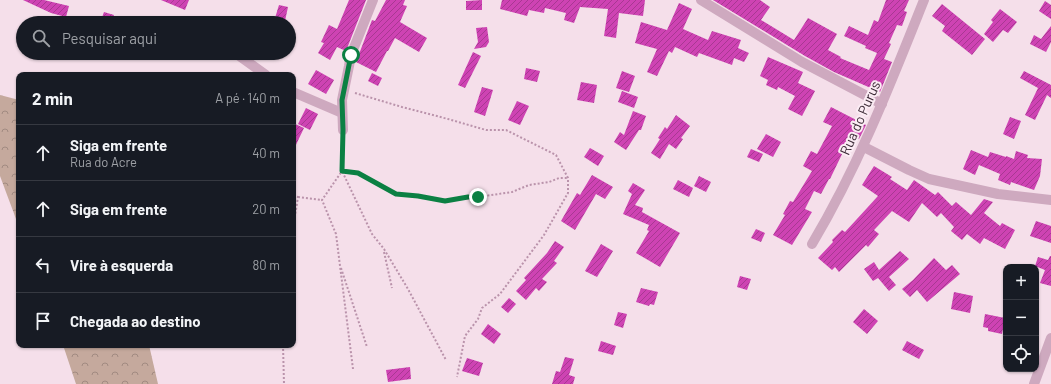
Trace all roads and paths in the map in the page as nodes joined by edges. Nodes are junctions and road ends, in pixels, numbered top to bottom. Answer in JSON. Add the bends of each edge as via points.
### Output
{"nodes":[{"id":1,"x":373,"y":0,"type":"edge"},
{"id":2,"x":701,"y":0,"type":"edge"},
{"id":3,"x":924,"y":0,"type":"edge"},
{"id":4,"x":245,"y":60,"type":"edge"},
{"id":5,"x":262,"y":72,"type":"edge"},
{"id":6,"x":344,"y":90,"type":"junction"},
{"id":7,"x":296,"y":93,"type":"edge"},
{"id":8,"x":882,"y":104,"type":"junction"},
{"id":9,"x":342,"y":113,"type":"junction"},
{"id":10,"x":343,"y":130,"type":"joint"},
{"id":11,"x":864,"y":147,"type":"junction"},
{"id":12,"x":342,"y":171,"type":"junction"},
{"id":13,"x":568,"y":178,"type":"junction"},
{"id":14,"x":298,"y":197,"type":"joint"},
{"id":15,"x":322,"y":200,"type":"junction"},
{"id":16,"x":1051,"y":200,"type":"edge"},
{"id":17,"x":296,"y":209,"type":"edge"},
{"id":18,"x":812,"y":244,"type":"dead end"},
{"id":19,"x":384,"y":249,"type":"junction"},
{"id":20,"x":340,"y":263,"type":"junction"},
{"id":21,"x":392,"y":288,"type":"dead end"},
{"id":22,"x":1051,"y":338,"type":"edge"},
{"id":23,"x":367,"y":347,"type":"dead end"},
{"id":24,"x":283,"y":348,"type":"edge"},
{"id":25,"x":446,"y":360,"type":"dead end"},
{"id":26,"x":354,"y":369,"type":"dead end"},
{"id":27,"x":457,"y":377,"type":"dead end"},
{"id":28,"x":284,"y":384,"type":"edge"},
{"id":29,"x":1034,"y":384,"type":"edge"}],
"edges":[{"from":1,"to":6,"type":"street","via":[[351,55]]},
{"from":2,"to":8,"type":"street","via":[[802,62]]},
{"from":3,"to":8,"type":"street","name":"Rua do Purus"},
{"from":4,"to":5,"type":"street"},
{"from":6,"to":9,"type":"street"},
{"from":6,"to":13,"type":"path","via":[[486,130],[506,130],[556,155]]},
{"from":7,"to":9,"type":"street"},
{"from":8,"to":11,"type":"street","name":"Rua do Purus"},
{"from":9,"to":10,"type":"street"},
{"from":10,"to":12,"type":"path"},
{"from":11,"to":16,"type":"street","via":[[929,179],[998,194]]},
{"from":11,"to":18,"type":"street","name":"Rua do Purus"},
{"from":12,"to":13,"type":"path","via":[[358,173],[396,194],[445,201],[512,192],[529,184]]},
{"from":12,"to":15,"type":"path"},
{"from":12,"to":19,"type":"path","via":[[372,234]]},
{"from":13,"to":27,"type":"path","via":[[568,193],[544,235],[500,294],[482,308],[478,319],[465,336]]},
{"from":14,"to":15,"type":"path"},
{"from":14,"to":17,"type":"path"},
{"from":15,"to":20,"type":"path","via":[[336,234]]},
{"from":19,"to":21,"type":"path"},
{"from":19,"to":25,"type":"path"},
{"from":20,"to":23,"type":"path"},
{"from":20,"to":26,"type":"path"},
{"from":22,"to":29,"type":"street"},
{"from":24,"to":28,"type":"path"}]}
